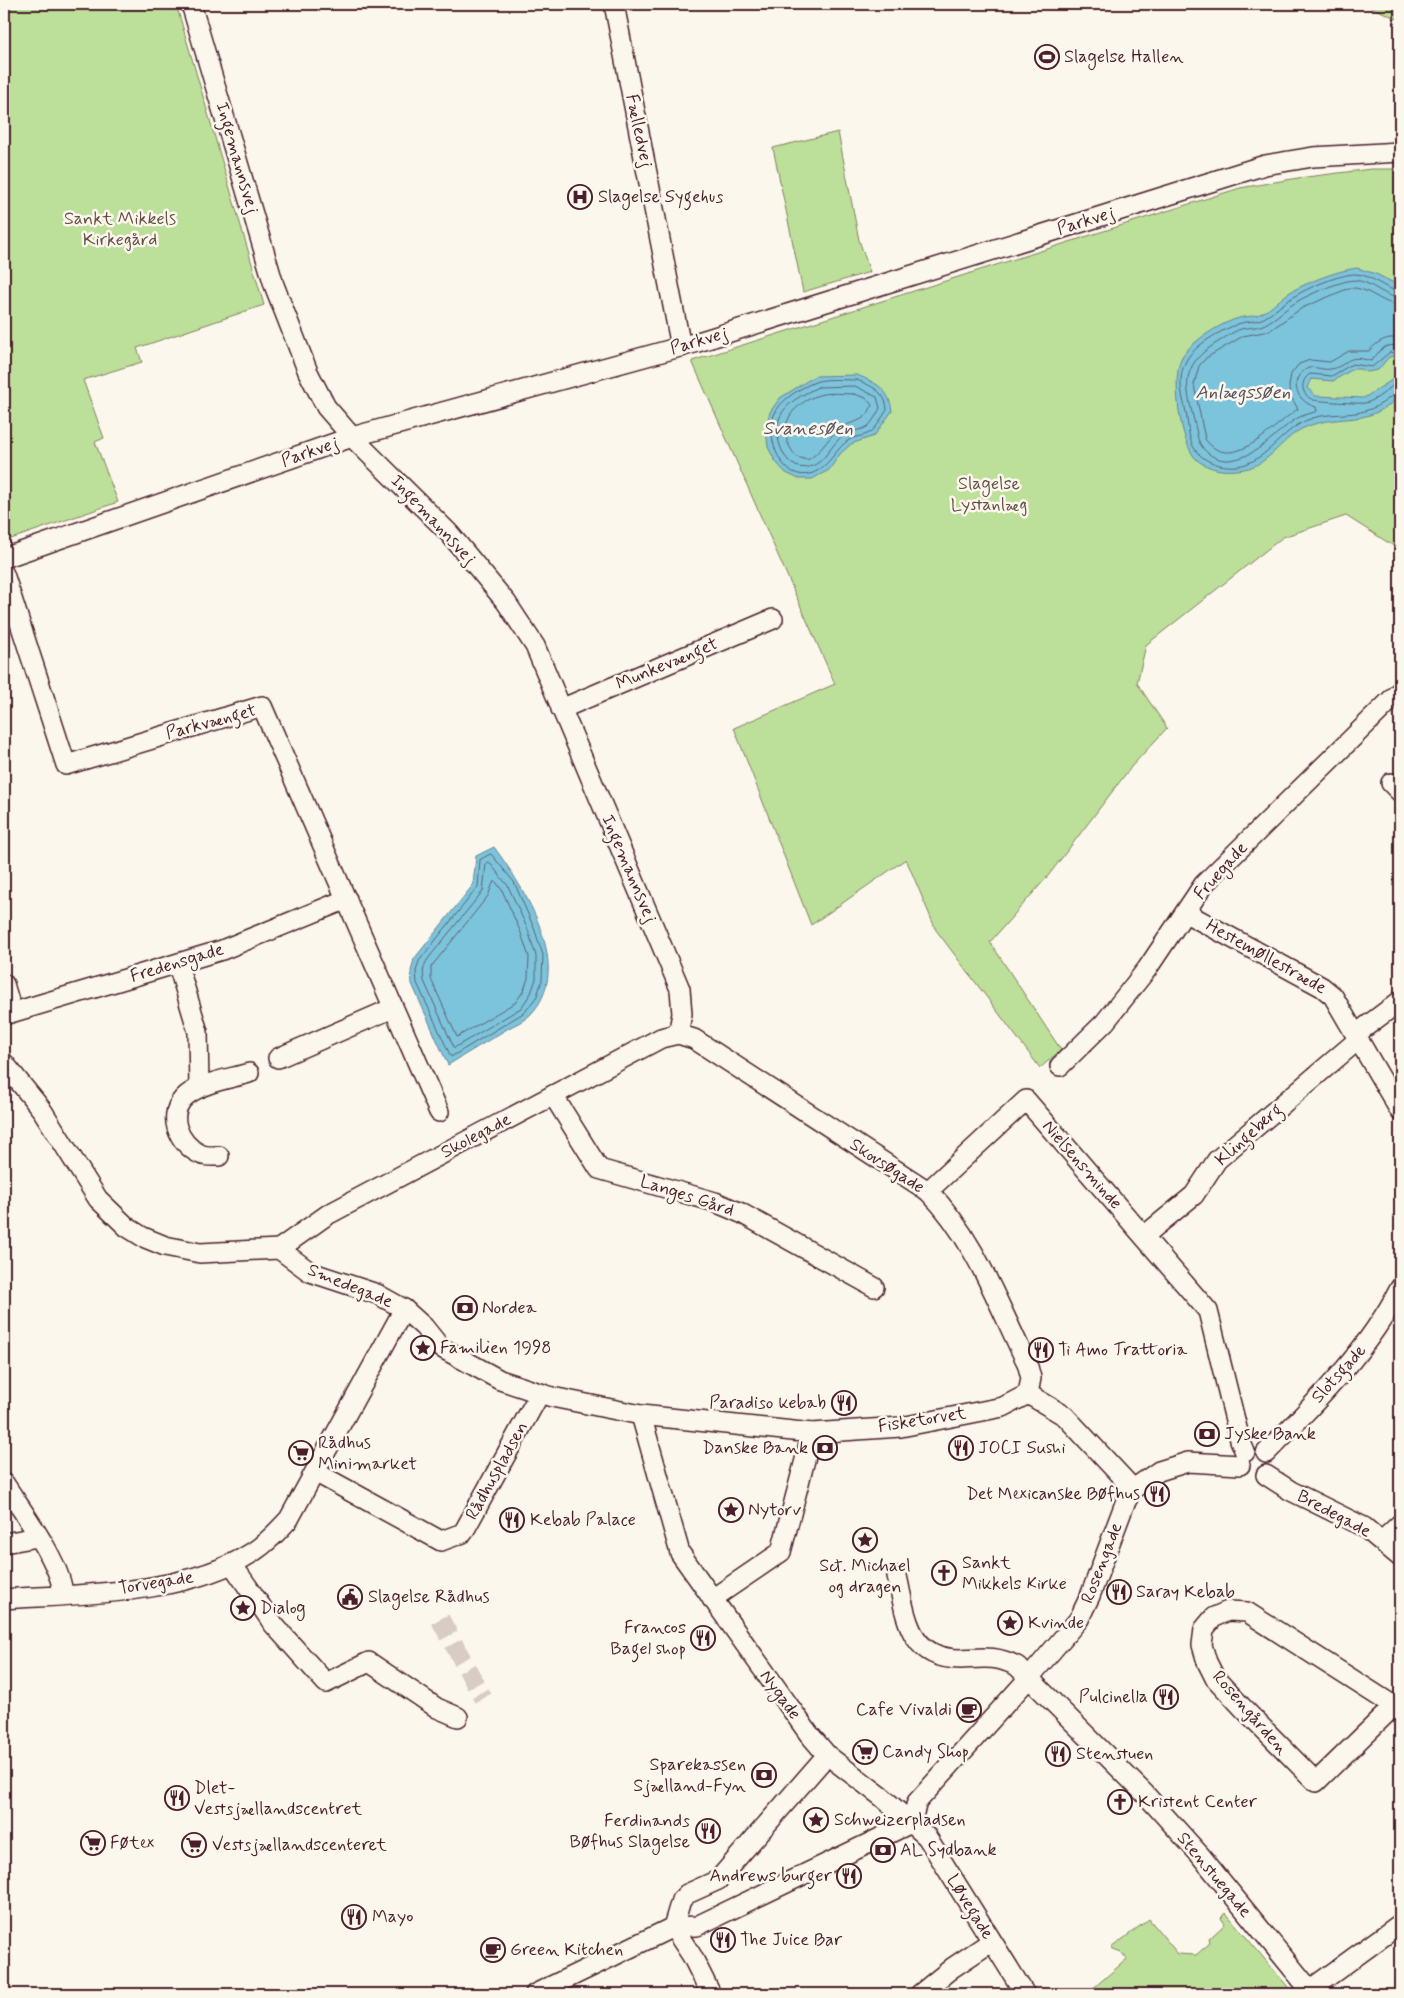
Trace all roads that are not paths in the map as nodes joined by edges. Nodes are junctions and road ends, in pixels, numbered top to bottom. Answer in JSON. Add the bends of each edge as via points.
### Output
{"nodes":[{"id":1,"x":191,"y":4,"type":"edge"},
{"id":2,"x":614,"y":4,"type":"edge"},
{"id":3,"x":1400,"y":152,"type":"edge"},
{"id":4,"x":681,"y":347,"type":"junction"},
{"id":5,"x":352,"y":437,"type":"junction"},
{"id":6,"x":4,"y":558,"type":"edge"},
{"id":7,"x":4,"y":574,"type":"edge"},
{"id":8,"x":773,"y":619,"type":"dead end"},
{"id":9,"x":1400,"y":691,"type":"edge"},
{"id":10,"x":562,"y":708,"type":"junction"},
{"id":11,"x":347,"y":899,"type":"junction"},
{"id":12,"x":1186,"y":913,"type":"junction"},
{"id":13,"x":178,"y":965,"type":"junction"},
{"id":14,"x":4,"y":984,"type":"edge"},
{"id":15,"x":1400,"y":1001,"type":"edge"},
{"id":16,"x":393,"y":1008,"type":"junction"},
{"id":17,"x":8,"y":1013,"type":"edge"},
{"id":18,"x":678,"y":1034,"type":"junction"},
{"id":19,"x":1358,"y":1036,"type":"junction"},
{"id":20,"x":278,"y":1058,"type":"dead end"},
{"id":21,"x":4,"y":1063,"type":"edge"},
{"id":22,"x":1060,"y":1066,"type":"dead end"},
{"id":23,"x":249,"y":1073,"type":"dead end"},
{"id":24,"x":199,"y":1088,"type":"junction"},
{"id":25,"x":553,"y":1095,"type":"junction"},
{"id":26,"x":1400,"y":1111,"type":"edge"},
{"id":27,"x":439,"y":1112,"type":"dead end"},
{"id":28,"x":219,"y":1156,"type":"dead end"},
{"id":29,"x":928,"y":1191,"type":"junction"},
{"id":30,"x":1141,"y":1232,"type":"junction"},
{"id":31,"x":280,"y":1249,"type":"junction"},
{"id":32,"x":874,"y":1286,"type":"dead end"},
{"id":33,"x":1400,"y":1288,"type":"edge"},
{"id":34,"x":404,"y":1309,"type":"junction"},
{"id":35,"x":540,"y":1393,"type":"junction"},
{"id":36,"x":1028,"y":1394,"type":"junction"},
{"id":37,"x":641,"y":1415,"type":"junction"},
{"id":38,"x":812,"y":1433,"type":"junction"},
{"id":39,"x":1266,"y":1453,"type":"junction"},
{"id":40,"x":1242,"y":1459,"type":"junction"},
{"id":41,"x":315,"y":1472,"type":"junction"},
{"id":42,"x":1266,"y":1475,"type":"junction"},
{"id":43,"x":4,"y":1484,"type":"edge"},
{"id":44,"x":1133,"y":1489,"type":"junction"},
{"id":45,"x":1400,"y":1524,"type":"edge"},
{"id":46,"x":38,"y":1537,"type":"junction"},
{"id":47,"x":1382,"y":1541,"type":"junction"},
{"id":48,"x":4,"y":1543,"type":"edge"},
{"id":49,"x":1400,"y":1556,"type":"edge"},
{"id":50,"x":232,"y":1564,"type":"junction"},
{"id":51,"x":897,"y":1576,"type":"dead end"},
{"id":52,"x":63,"y":1596,"type":"junction"},
{"id":53,"x":4,"y":1599,"type":"edge"},
{"id":54,"x":712,"y":1599,"type":"junction"},
{"id":55,"x":1028,"y":1679,"type":"junction"},
{"id":56,"x":1397,"y":1709,"type":"edge"},
{"id":57,"x":458,"y":1716,"type":"dead end"},
{"id":58,"x":827,"y":1755,"type":"junction"},
{"id":59,"x":911,"y":1822,"type":"junction"},
{"id":60,"x":1400,"y":1924,"type":"edge"},
{"id":61,"x":673,"y":1927,"type":"junction"},
{"id":62,"x":992,"y":1942,"type":"junction"},
{"id":63,"x":1307,"y":1992,"type":"edge"},
{"id":64,"x":535,"y":1994,"type":"edge"},
{"id":65,"x":712,"y":1994,"type":"edge"},
{"id":66,"x":920,"y":1994,"type":"edge"},
{"id":67,"x":1025,"y":1994,"type":"edge"}],
"edges":[{"from":1,"to":5,"type":"street","name":"Ingemannsvej","via":[[274,285],[315,386],[329,411]]},
{"from":2,"to":4,"type":"street","name":"Fælledvej"},
{"from":3,"to":4,"type":"street","name":"Parkvej","via":[[1313,157],[1265,165]]},
{"from":4,"to":5,"type":"street","name":"Parkvej"},
{"from":5,"to":6,"type":"street","name":"Parkvej"},
{"from":5,"to":10,"type":"street","name":"Ingemannsvej","via":[[449,533],[506,602],[535,646]]},
{"from":7,"to":11,"type":"street","name":"Parkvænget","via":[[66,765],[262,706]]},
{"from":8,"to":10,"type":"street","name":"Munkevænget"},
{"from":9,"to":12,"type":"street","name":"Fruegade","via":[[1204,884]]},
{"from":10,"to":18,"type":"street","name":"Ingemannsvej","via":[[680,988],[682,1014]]},
{"from":11,"to":13,"type":"street","name":"Fredensgade"},
{"from":11,"to":16,"type":"street","name":"Parkvænget"},
{"from":12,"to":19,"type":"street","name":"Hestemøllestræde","via":[[1322,986],[1333,996]]},
{"from":12,"to":22,"type":"street","name":"Fruegade","via":[[1110,1015]]},
{"from":13,"to":17,"type":"street","name":"Fredensgade"},
{"from":13,"to":24,"type":"street","via":[[198,1032]]},
{"from":14,"to":17,"type":"street"},
{"from":15,"to":19,"type":"street","name":"Klingeberg"},
{"from":16,"to":20,"type":"street"},
{"from":16,"to":27,"type":"street","name":"Parkvænget"},
{"from":18,"to":25,"type":"street","name":"Skolegade","via":[[661,1038]]},
{"from":18,"to":29,"type":"street","name":"Skovsøgade","via":[[694,1039]]},
{"from":19,"to":26,"type":"street","name":"Hestemøllestræde"},
{"from":19,"to":30,"type":"street","name":"Klingeberg","via":[[1217,1160],[1194,1194]]},
{"from":21,"to":31,"type":"street","via":[[42,1110],[98,1199],[127,1227],[165,1246],[200,1253]]},
{"from":23,"to":24,"type":"street"},
{"from":24,"to":28,"type":"street","via":[[177,1108],[180,1138],[202,1156]]},
{"from":25,"to":31,"type":"street","name":"Skolegade","via":[[326,1215]]},
{"from":25,"to":32,"type":"street","name":"Langes Gård","via":[[599,1169],[715,1202],[742,1213]]},
{"from":29,"to":30,"type":"street","name":"Nielsensminde","via":[[1026,1100]]},
{"from":29,"to":36,"type":"street","name":"Skovsøgade","via":[[969,1243],[1027,1363],[1031,1378]]},
{"from":30,"to":40,"type":"street","via":[[1208,1311]]},
{"from":31,"to":34,"type":"street","name":"Smedegade","via":[[310,1272],[377,1294]]},
{"from":33,"to":39,"type":"street","name":"Slotsgade","via":[[1383,1321],[1356,1358]]},
{"from":34,"to":35,"type":"street","name":"Smedegade","via":[[440,1347],[500,1380]]},
{"from":34,"to":41,"type":"street"},
{"from":35,"to":37,"type":"street","name":"Smedegade"},
{"from":35,"to":41,"type":"street","name":"Rådhuspladsen","via":[[463,1533],[440,1542]]},
{"from":36,"to":38,"type":"street","name":"Fisketorvet","via":[[1003,1407],[902,1427]]},
{"from":36,"to":44,"type":"street","via":[[1065,1416]]},
{"from":37,"to":38,"type":"street"},
{"from":37,"to":54,"type":"street","via":[[680,1553]]},
{"from":38,"to":54,"type":"street","via":[[782,1552]]},
{"from":39,"to":40,"type":"street","via":[[1252,1448]]},
{"from":39,"to":42,"type":"street","via":[[1271,1464]]},
{"from":40,"to":42,"type":"street","via":[[1245,1475],[1250,1478]]},
{"from":40,"to":44,"type":"street","via":[[1188,1462],[1159,1471]]},
{"from":41,"to":50,"type":"street","name":"Torvegade","via":[[289,1518],[269,1540]]},
{"from":42,"to":47,"type":"street","name":"Bredegade","via":[[1355,1522]]},
{"from":43,"to":46,"type":"street"},
{"from":44,"to":55,"type":"street","name":"Rosengade","via":[[1079,1619]]},
{"from":45,"to":47,"type":"street"},
{"from":46,"to":48,"type":"street"},
{"from":46,"to":52,"type":"street","via":[[62,1583]]},
{"from":47,"to":49,"type":"street","name":"Bredegade"},
{"from":50,"to":52,"type":"street","name":"Torvegade","via":[[199,1577],[164,1585]]},
{"from":50,"to":57,"type":"street","via":[[274,1625],[326,1683],[369,1662],[438,1708]]},
{"from":51,"to":55,"type":"street","via":[[908,1628],[921,1645],[939,1657],[983,1656],[1004,1660],[1017,1666]]},
{"from":52,"to":53,"type":"street","name":"Torvegade"},
{"from":54,"to":58,"type":"street","name":"Nygade"},
{"from":55,"to":59,"type":"street","name":"Rosengade","via":[[917,1802]]},
{"from":55,"to":63,"type":"street","name":"Stenstuegade","via":[[1145,1794],[1200,1855]]},
{"from":56,"to":56,"type":"street","name":"Rosengården","via":[[1247,1612],[1228,1611],[1214,1617],[1204,1629],[1202,1646],[1215,1678],[1316,1782]]},
{"from":58,"to":59,"type":"street"},
{"from":58,"to":61,"type":"street","via":[[718,1880],[686,1894]]},
{"from":59,"to":61,"type":"street","via":[[703,1924]]},
{"from":59,"to":62,"type":"street","name":"Løvegade","via":[[927,1837]]},
{"from":60,"to":63,"type":"street"},
{"from":61,"to":64,"type":"street"},
{"from":61,"to":65,"type":"street"},
{"from":62,"to":66,"type":"street"},
{"from":62,"to":67,"type":"street","name":"Løvegade"}]}
